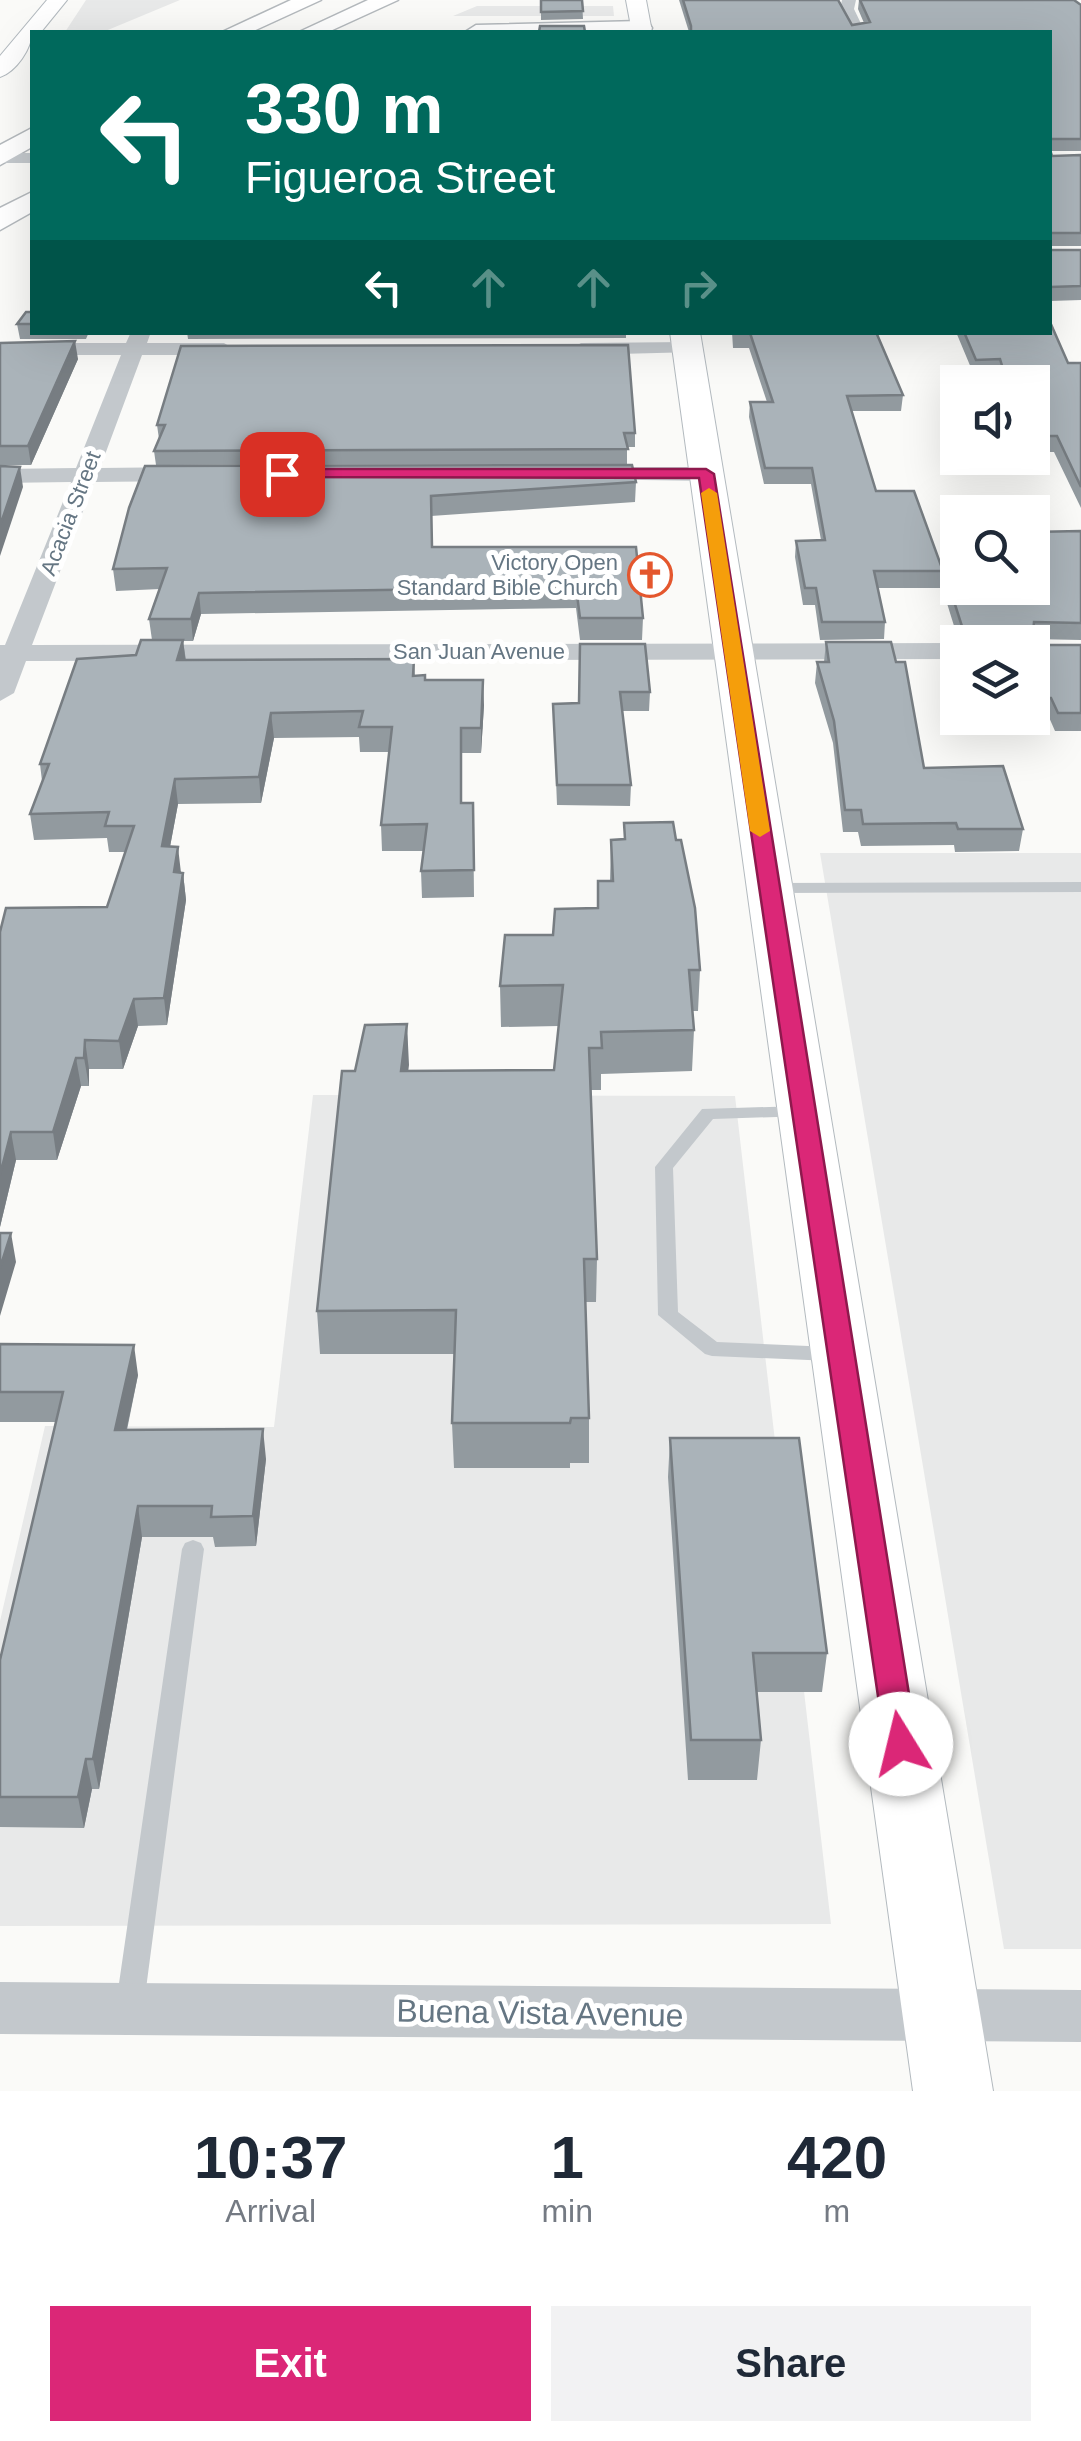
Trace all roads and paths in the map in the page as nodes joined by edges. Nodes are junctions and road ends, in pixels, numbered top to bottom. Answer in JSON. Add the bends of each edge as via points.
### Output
{"nodes":[{"id":1,"x":57,"y":0,"type":"edge"},
{"id":2,"x":272,"y":0,"type":"edge"},
{"id":3,"x":310,"y":0,"type":"edge"},
{"id":4,"x":387,"y":0,"type":"edge"},
{"id":5,"x":636,"y":0,"type":"edge"},
{"id":6,"x":849,"y":0,"type":"edge"},
{"id":7,"x":224,"y":29,"type":"edge"},
{"id":8,"x":33,"y":30,"type":"edge"},
{"id":9,"x":315,"y":30,"type":"edge"},
{"id":10,"x":641,"y":30,"type":"edge"},
{"id":11,"x":857,"y":30,"type":"edge"},
{"id":12,"x":30,"y":33,"type":"edge"},
{"id":13,"x":0,"y":70,"type":"edge"},
{"id":14,"x":30,"y":144,"type":"edge"},
{"id":15,"x":0,"y":157,"type":"edge"},
{"id":16,"x":30,"y":201,"type":"edge"},
{"id":17,"x":0,"y":221,"type":"edge"},
{"id":18,"x":30,"y":234,"type":"edge"},
{"id":19,"x":0,"y":252,"type":"edge"},
{"id":20,"x":686,"y":340,"type":"edge"},
{"id":21,"x":137,"y":341,"type":"edge"},
{"id":22,"x":0,"y":349,"type":"edge"},
{"id":23,"x":252,"y":349,"type":"edge"},
{"id":24,"x":566,"y":349,"type":"edge"},
{"id":25,"x":85,"y":474,"type":"junction"},
{"id":26,"x":205,"y":474,"type":"edge"},
{"id":27,"x":571,"y":474,"type":"edge"},
{"id":28,"x":706,"y":474,"type":"junction"},
{"id":29,"x":0,"y":476,"type":"edge"},
{"id":30,"x":732,"y":651,"type":"junction"},
{"id":31,"x":940,"y":651,"type":"edge"},
{"id":32,"x":8,"y":652,"type":"edge"},
{"id":33,"x":0,"y":693,"type":"edge"},
{"id":34,"x":1081,"y":886,"type":"edge"},
{"id":35,"x":769,"y":888,"type":"junction"},
{"id":36,"x":804,"y":1112,"type":"junction"},
{"id":37,"x":841,"y":1355,"type":"junction"},
{"id":38,"x":193,"y":1549,"type":"dead end"},
{"id":39,"x":0,"y":2008,"type":"edge"},
{"id":40,"x":130,"y":2009,"type":"junction"},
{"id":41,"x":942,"y":2016,"type":"junction"},
{"id":42,"x":1081,"y":2016,"type":"edge"},
{"id":43,"x":953,"y":2091,"type":"edge"}],
"edges":[{"from":1,"to":8,"type":"street"},
{"from":2,"to":7,"type":"highway"},
{"from":3,"to":7,"type":"highway"},
{"from":4,"to":9,"type":"highway"},
{"from":5,"to":10,"type":"street"},
{"from":6,"to":11,"type":"street"},
{"from":12,"to":13,"type":"street"},
{"from":14,"to":15,"type":"highway"},
{"from":16,"to":17,"type":"highway"},
{"from":18,"to":19,"type":"highway"},
{"from":20,"to":24,"type":"street"},
{"from":20,"to":28,"type":"street"},
{"from":21,"to":22,"type":"street"},
{"from":21,"to":23,"type":"street"},
{"from":21,"to":25,"type":"street","name":"Acacia Street"},
{"from":25,"to":26,"type":"street"},
{"from":25,"to":29,"type":"street"},
{"from":25,"to":32,"type":"street","name":"Acacia Street"},
{"from":27,"to":28,"type":"street"},
{"from":28,"to":30,"type":"street"},
{"from":30,"to":31,"type":"street","name":"San Juan Avenue"},
{"from":30,"to":32,"type":"street","name":"San Juan Avenue"},
{"from":30,"to":35,"type":"street"},
{"from":32,"to":33,"type":"street","name":"Acacia Street"},
{"from":34,"to":35,"type":"lane"},
{"from":35,"to":36,"type":"street"},
{"from":36,"to":37,"type":"street"},
{"from":36,"to":37,"type":"lane","via":[[708,1113],[664,1167],[668,1316],[712,1349]]},
{"from":37,"to":41,"type":"street"},
{"from":38,"to":40,"type":"lane"},
{"from":39,"to":40,"type":"street","name":"Buena Vista Avenue"},
{"from":40,"to":41,"type":"street","name":"Buena Vista Avenue"},
{"from":41,"to":42,"type":"street","name":"Buena Vista Avenue"},
{"from":41,"to":43,"type":"street"}]}
